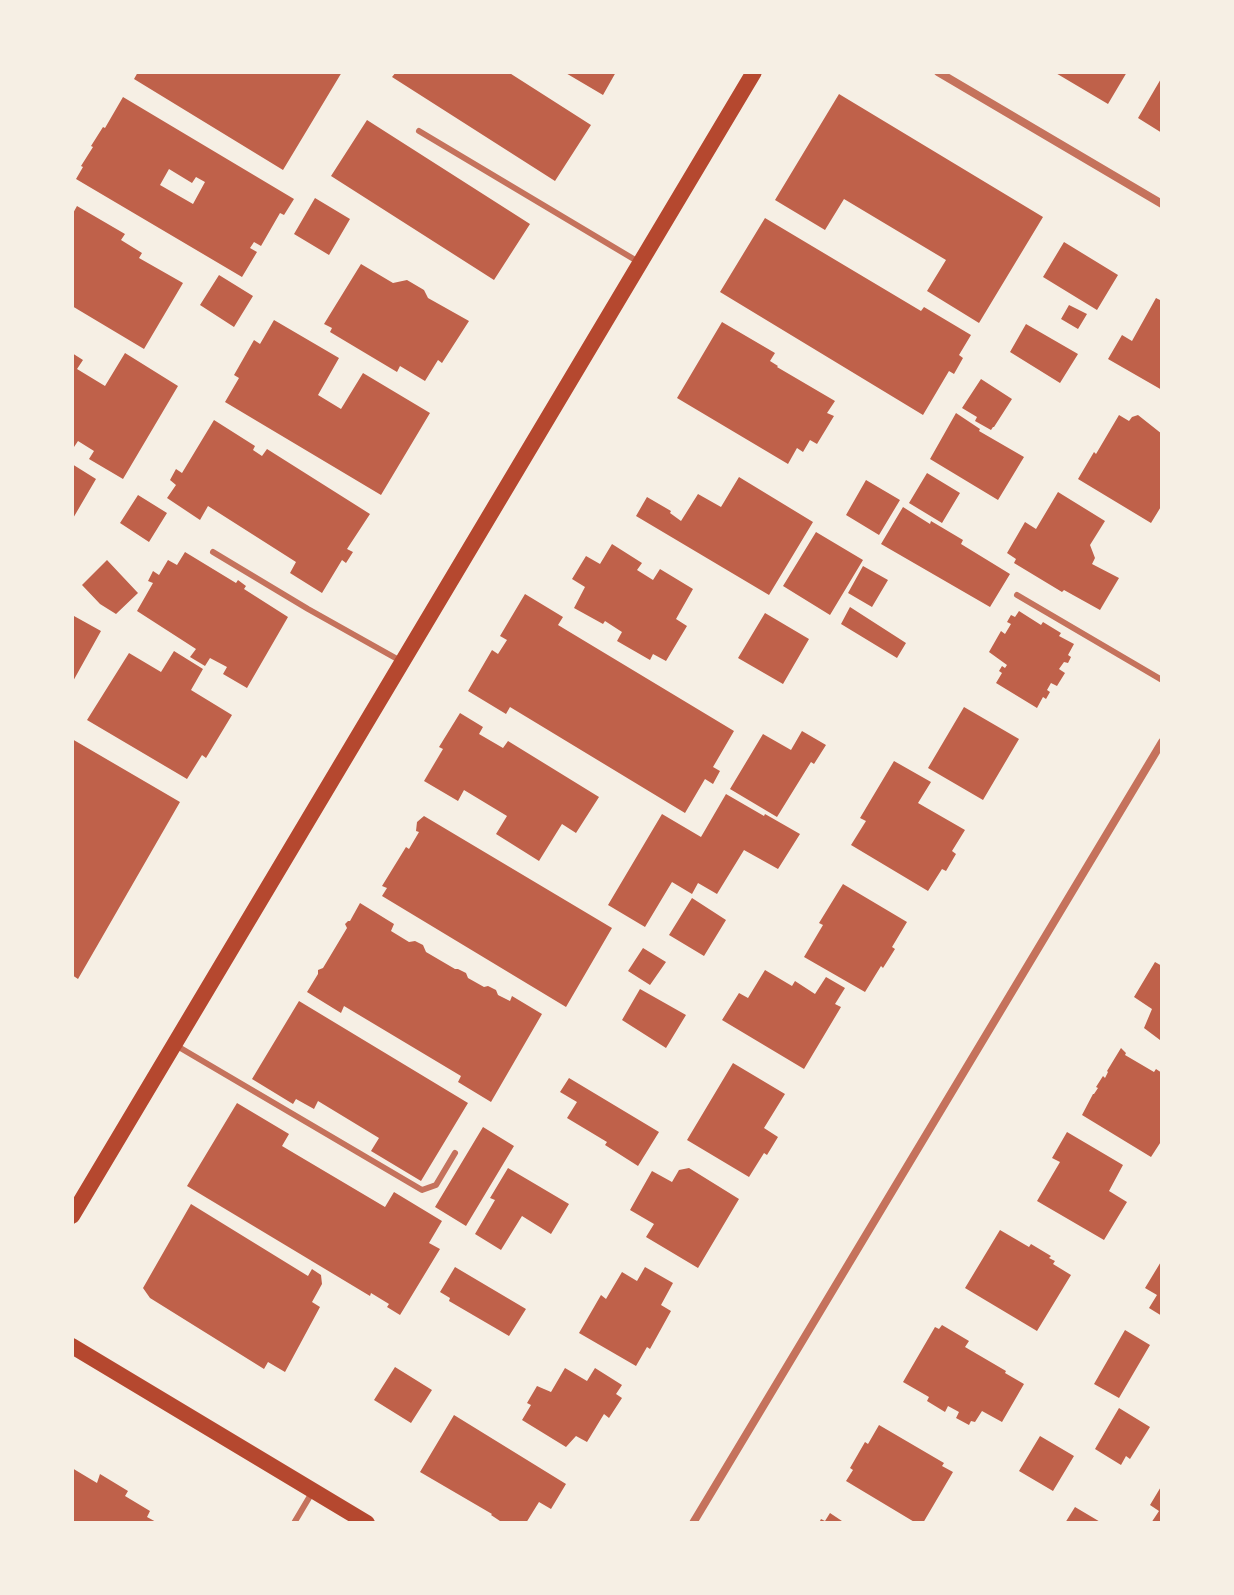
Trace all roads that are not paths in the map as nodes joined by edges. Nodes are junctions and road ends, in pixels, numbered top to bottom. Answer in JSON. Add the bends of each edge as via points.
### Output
{"nodes":[{"id":1,"x":754,"y":72,"type":"edge"},
{"id":2,"x":938,"y":72,"type":"edge"},
{"id":3,"x":419,"y":131,"type":"dead end"},
{"id":4,"x":1162,"y":204,"type":"edge"},
{"id":5,"x":640,"y":263,"type":"junction"},
{"id":6,"x":213,"y":552,"type":"dead end"},
{"id":7,"x":1017,"y":595,"type":"dead end"},
{"id":8,"x":402,"y":662,"type":"junction"},
{"id":9,"x":1162,"y":680,"type":"edge"},
{"id":10,"x":1162,"y":742,"type":"edge"},
{"id":11,"x":175,"y":1044,"type":"junction"},
{"id":12,"x":455,"y":1153,"type":"dead end"},
{"id":13,"x":72,"y":1216,"type":"edge"},
{"id":14,"x":72,"y":1346,"type":"edge"},
{"id":15,"x":313,"y":1491,"type":"junction"},
{"id":16,"x":294,"y":1523,"type":"edge"},
{"id":17,"x":367,"y":1523,"type":"edge"},
{"id":18,"x":693,"y":1523,"type":"edge"}],
"edges":[{"from":1,"to":5,"type":"main road"},
{"from":2,"to":4,"type":"street"},
{"from":3,"to":5,"type":"lane"},
{"from":5,"to":8,"type":"main road"},
{"from":6,"to":8,"type":"lane"},
{"from":7,"to":9,"type":"lane"},
{"from":8,"to":11,"type":"main road"},
{"from":10,"to":18,"type":"street"},
{"from":11,"to":12,"type":"lane","via":[[422,1190],[436,1185]]},
{"from":11,"to":13,"type":"main road"},
{"from":14,"to":15,"type":"main road"},
{"from":15,"to":16,"type":"lane"},
{"from":15,"to":17,"type":"main road"}]}
